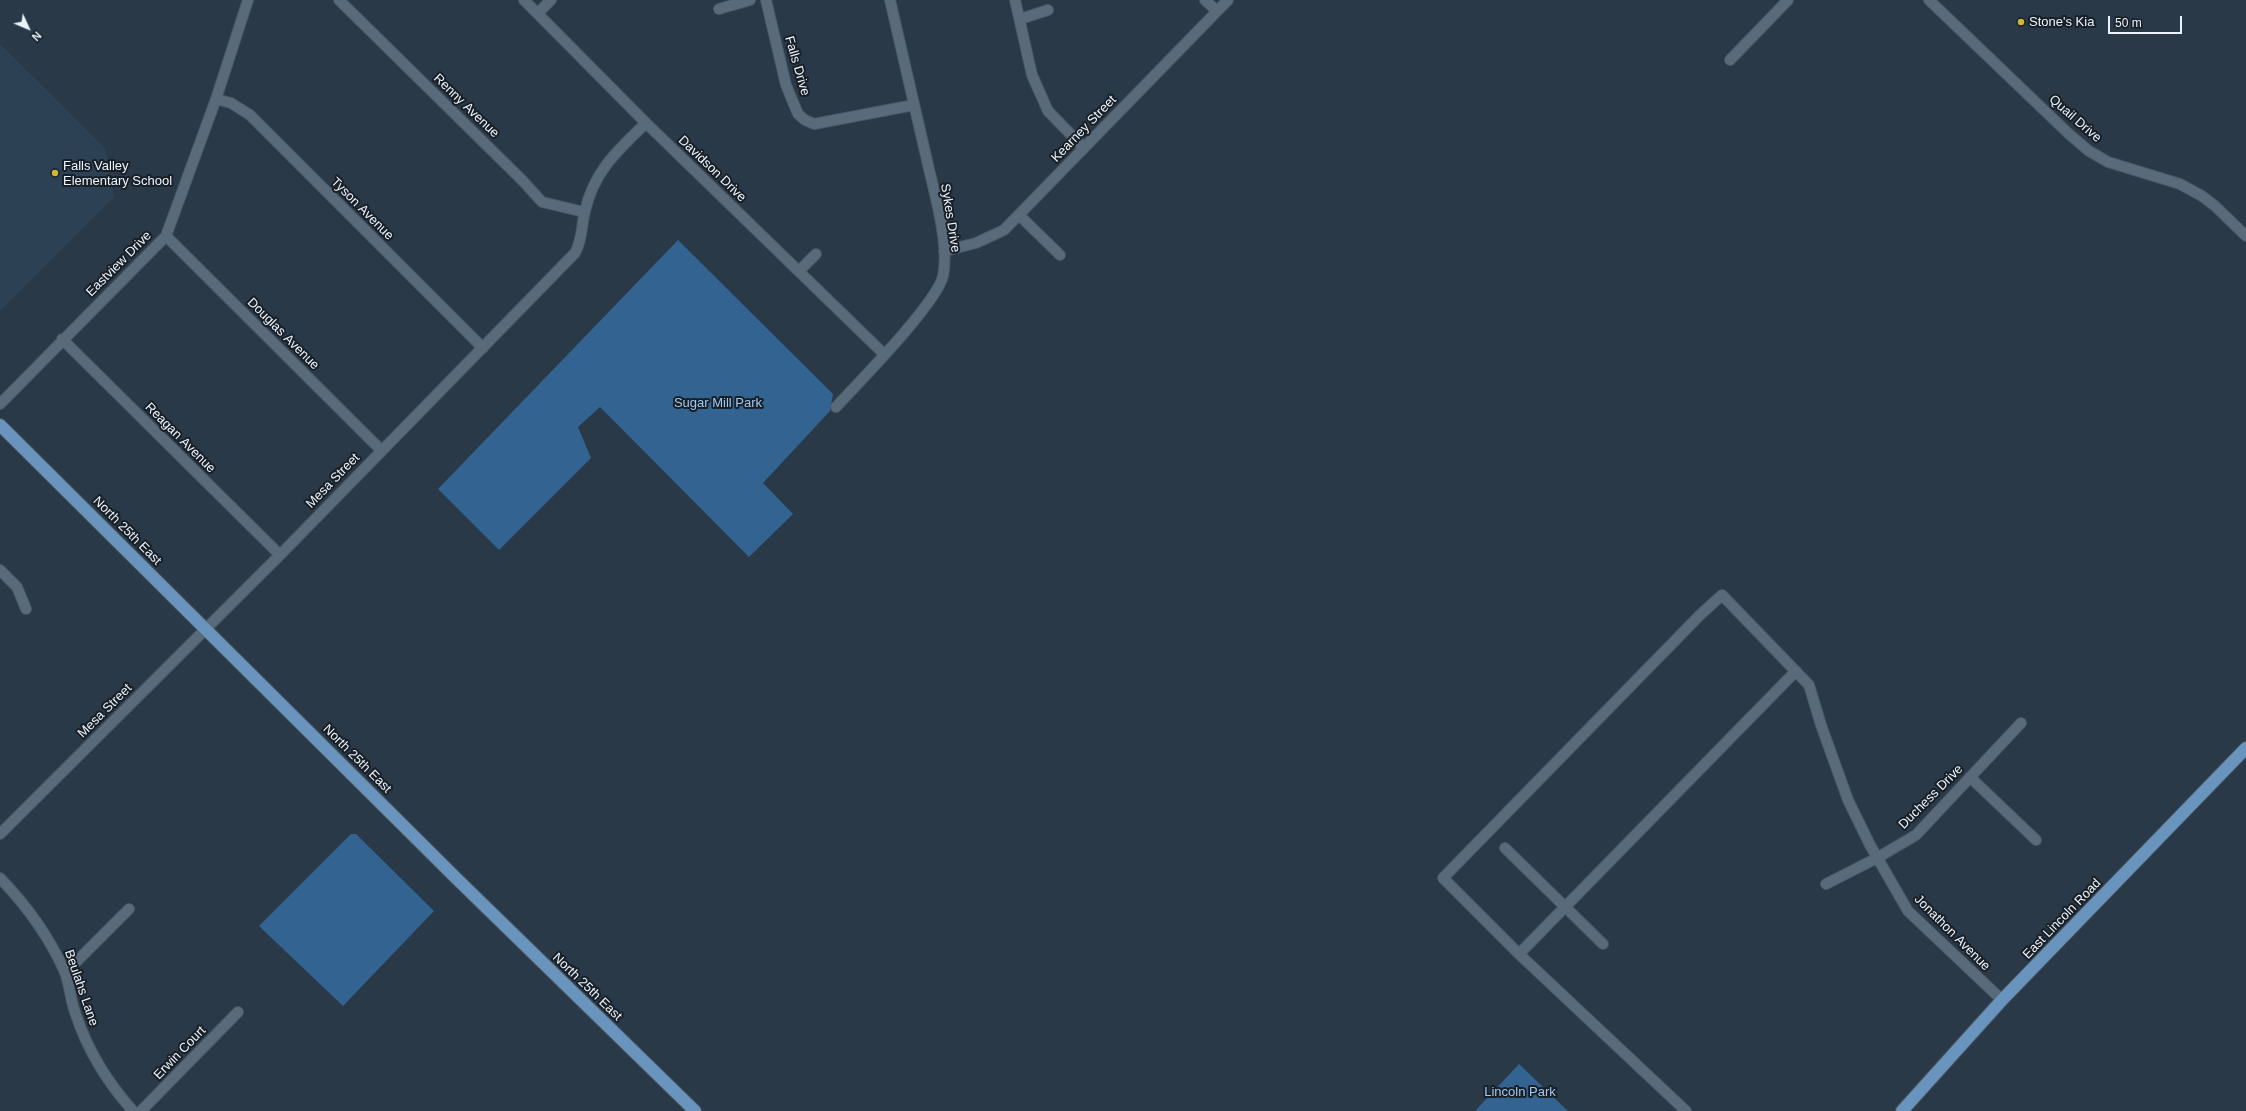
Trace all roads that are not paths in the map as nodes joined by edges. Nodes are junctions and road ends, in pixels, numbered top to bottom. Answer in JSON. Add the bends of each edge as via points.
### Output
{"nodes":[{"id":1,"x":248,"y":0,"type":"edge"},
{"id":2,"x":338,"y":0,"type":"edge"},
{"id":3,"x":524,"y":0,"type":"edge"},
{"id":4,"x":551,"y":0,"type":"edge"},
{"id":5,"x":750,"y":0,"type":"edge"},
{"id":6,"x":766,"y":0,"type":"edge"},
{"id":7,"x":890,"y":0,"type":"edge"},
{"id":8,"x":1016,"y":0,"type":"edge"},
{"id":9,"x":1205,"y":0,"type":"edge"},
{"id":10,"x":1228,"y":0,"type":"edge"},
{"id":11,"x":1788,"y":0,"type":"edge"},
{"id":12,"x":1929,"y":0,"type":"edge"},
{"id":13,"x":719,"y":9,"type":"dead end"},
{"id":14,"x":1048,"y":10,"type":"dead end"},
{"id":15,"x":1217,"y":12,"type":"junction"},
{"id":16,"x":538,"y":13,"type":"junction"},
{"id":17,"x":1020,"y":19,"type":"junction"},
{"id":18,"x":1730,"y":60,"type":"dead end"},
{"id":19,"x":216,"y":99,"type":"junction"},
{"id":20,"x":914,"y":105,"type":"junction"},
{"id":21,"x":646,"y":123,"type":"junction"},
{"id":22,"x":1084,"y":148,"type":"junction"},
{"id":23,"x":584,"y":212,"type":"junction"},
{"id":24,"x":1019,"y":215,"type":"junction"},
{"id":25,"x":166,"y":236,"type":"junction"},
{"id":26,"x":2246,"y":236,"type":"edge"},
{"id":27,"x":944,"y":251,"type":"junction"},
{"id":28,"x":816,"y":254,"type":"dead end"},
{"id":29,"x":1060,"y":255,"type":"dead end"},
{"id":30,"x":799,"y":271,"type":"junction"},
{"id":31,"x":62,"y":339,"type":"junction"},
{"id":32,"x":483,"y":348,"type":"junction"},
{"id":33,"x":884,"y":354,"type":"junction"},
{"id":34,"x":0,"y":404,"type":"edge"},
{"id":35,"x":836,"y":407,"type":"dead end"},
{"id":36,"x":0,"y":425,"type":"edge"},
{"id":37,"x":381,"y":450,"type":"junction"},
{"id":38,"x":280,"y":555,"type":"junction"},
{"id":39,"x":0,"y":570,"type":"edge"},
{"id":40,"x":26,"y":609,"type":"dead end"},
{"id":41,"x":207,"y":629,"type":"junction"},
{"id":42,"x":1796,"y":671,"type":"junction"},
{"id":43,"x":2020,"y":723,"type":"dead end"},
{"id":44,"x":2246,"y":748,"type":"edge"},
{"id":45,"x":1970,"y":777,"type":"junction"},
{"id":46,"x":0,"y":834,"type":"edge"},
{"id":47,"x":2036,"y":840,"type":"dead end"},
{"id":48,"x":1505,"y":848,"type":"dead end"},
{"id":49,"x":1878,"y":858,"type":"junction"},
{"id":50,"x":0,"y":878,"type":"edge"},
{"id":51,"x":1826,"y":884,"type":"dead end"},
{"id":52,"x":1565,"y":907,"type":"junction"},
{"id":53,"x":129,"y":909,"type":"dead end"},
{"id":54,"x":1603,"y":944,"type":"dead end"},
{"id":55,"x":1519,"y":954,"type":"junction"},
{"id":56,"x":65,"y":973,"type":"junction"},
{"id":57,"x":2002,"y":1000,"type":"junction"},
{"id":58,"x":238,"y":1012,"type":"dead end"},
{"id":59,"x":133,"y":1111,"type":"edge"},
{"id":60,"x":141,"y":1111,"type":"edge"},
{"id":61,"x":695,"y":1111,"type":"edge"},
{"id":62,"x":1686,"y":1111,"type":"edge"},
{"id":63,"x":1902,"y":1111,"type":"edge"}],
"edges":[{"from":1,"to":19,"type":"street","name":"Eastview Drive"},
{"from":2,"to":23,"type":"street","name":"Renny Avenue","via":[[542,202]]},
{"from":3,"to":16,"type":"street","name":"Davidson Drive"},
{"from":4,"to":16,"type":"street"},
{"from":5,"to":13,"type":"street"},
{"from":6,"to":20,"type":"street","name":"Falls Drive","via":[[786,85],[798,114],[805,120],[814,124]]},
{"from":7,"to":20,"type":"street","name":"Sykes Drive"},
{"from":8,"to":17,"type":"street"},
{"from":9,"to":15,"type":"street"},
{"from":10,"to":15,"type":"street","name":"Kearney Street"},
{"from":11,"to":18,"type":"street"},
{"from":12,"to":26,"type":"street","name":"Quail Drive","via":[[2089,151],[2108,162],[2180,184],[2215,206]]},
{"from":14,"to":17,"type":"street"},
{"from":15,"to":22,"type":"street","name":"Kearney Street"},
{"from":16,"to":21,"type":"street","name":"Davidson Drive"},
{"from":17,"to":22,"type":"street","via":[[1032,76],[1048,111]]},
{"from":19,"to":25,"type":"street","name":"Eastview Drive"},
{"from":19,"to":32,"type":"street","name":"Tyson Avenue","via":[[231,103],[250,115]]},
{"from":20,"to":27,"type":"street","name":"Sykes Drive","via":[[937,206]]},
{"from":21,"to":23,"type":"street","name":"Mesa Street","via":[[609,160],[594,181]]},
{"from":21,"to":30,"type":"street","name":"Davidson Drive"},
{"from":22,"to":24,"type":"street","name":"Kearney Street"},
{"from":23,"to":32,"type":"street","name":"Mesa Street","via":[[581,242],[575,253]]},
{"from":24,"to":27,"type":"street","name":"Kearney Street","via":[[1004,230],[976,243]]},
{"from":24,"to":29,"type":"street"},
{"from":25,"to":31,"type":"street","name":"Eastview Drive"},
{"from":25,"to":37,"type":"street","name":"Douglas Avenue"},
{"from":27,"to":33,"type":"street","name":"Sykes Drive","via":[[943,276],[937,288],[922,310]]},
{"from":28,"to":30,"type":"street"},
{"from":30,"to":33,"type":"street","name":"Davidson Drive"},
{"from":31,"to":34,"type":"street","name":"Eastview Drive"},
{"from":31,"to":38,"type":"street","name":"Reagan Avenue"},
{"from":32,"to":37,"type":"street","name":"Mesa Street"},
{"from":33,"to":35,"type":"street","name":"Sykes Drive"},
{"from":36,"to":41,"type":"main road","name":"North 25th East"},
{"from":37,"to":38,"type":"street","name":"Mesa Street"},
{"from":38,"to":41,"type":"street","name":"Mesa Street"},
{"from":39,"to":40,"type":"street","via":[[17,587]]},
{"from":41,"to":46,"type":"street","name":"Mesa Street"},
{"from":41,"to":61,"type":"main road","name":"North 25th East","via":[[458,880]]},
{"from":42,"to":49,"type":"street","name":"Jonathon Avenue","via":[[1809,685],[1848,800]]},
{"from":42,"to":52,"type":"street"},
{"from":42,"to":55,"type":"street","name":"Jonathon Avenue","via":[[1722,595],[1700,615],[1443,878]]},
{"from":43,"to":45,"type":"street","name":"Duchess Drive"},
{"from":44,"to":57,"type":"main road","name":"East Lincoln Road"},
{"from":45,"to":47,"type":"street"},
{"from":45,"to":49,"type":"street","name":"Duchess Drive","via":[[1916,835]]},
{"from":48,"to":52,"type":"street"},
{"from":49,"to":51,"type":"street","name":"Duchess Drive"},
{"from":49,"to":57,"type":"street","name":"Jonathon Avenue","via":[[1908,911]]},
{"from":50,"to":56,"type":"street","name":"Beulahs Lane","via":[[35,918],[52,944]]},
{"from":52,"to":54,"type":"street"},
{"from":52,"to":55,"type":"street"},
{"from":53,"to":56,"type":"street"},
{"from":55,"to":62,"type":"street"},
{"from":56,"to":59,"type":"street","name":"Beulahs Lane","via":[[75,1014],[89,1048],[104,1074]]},
{"from":57,"to":63,"type":"main road","name":"East Lincoln Road"},
{"from":58,"to":60,"type":"street","name":"Erwin Court"}]}
